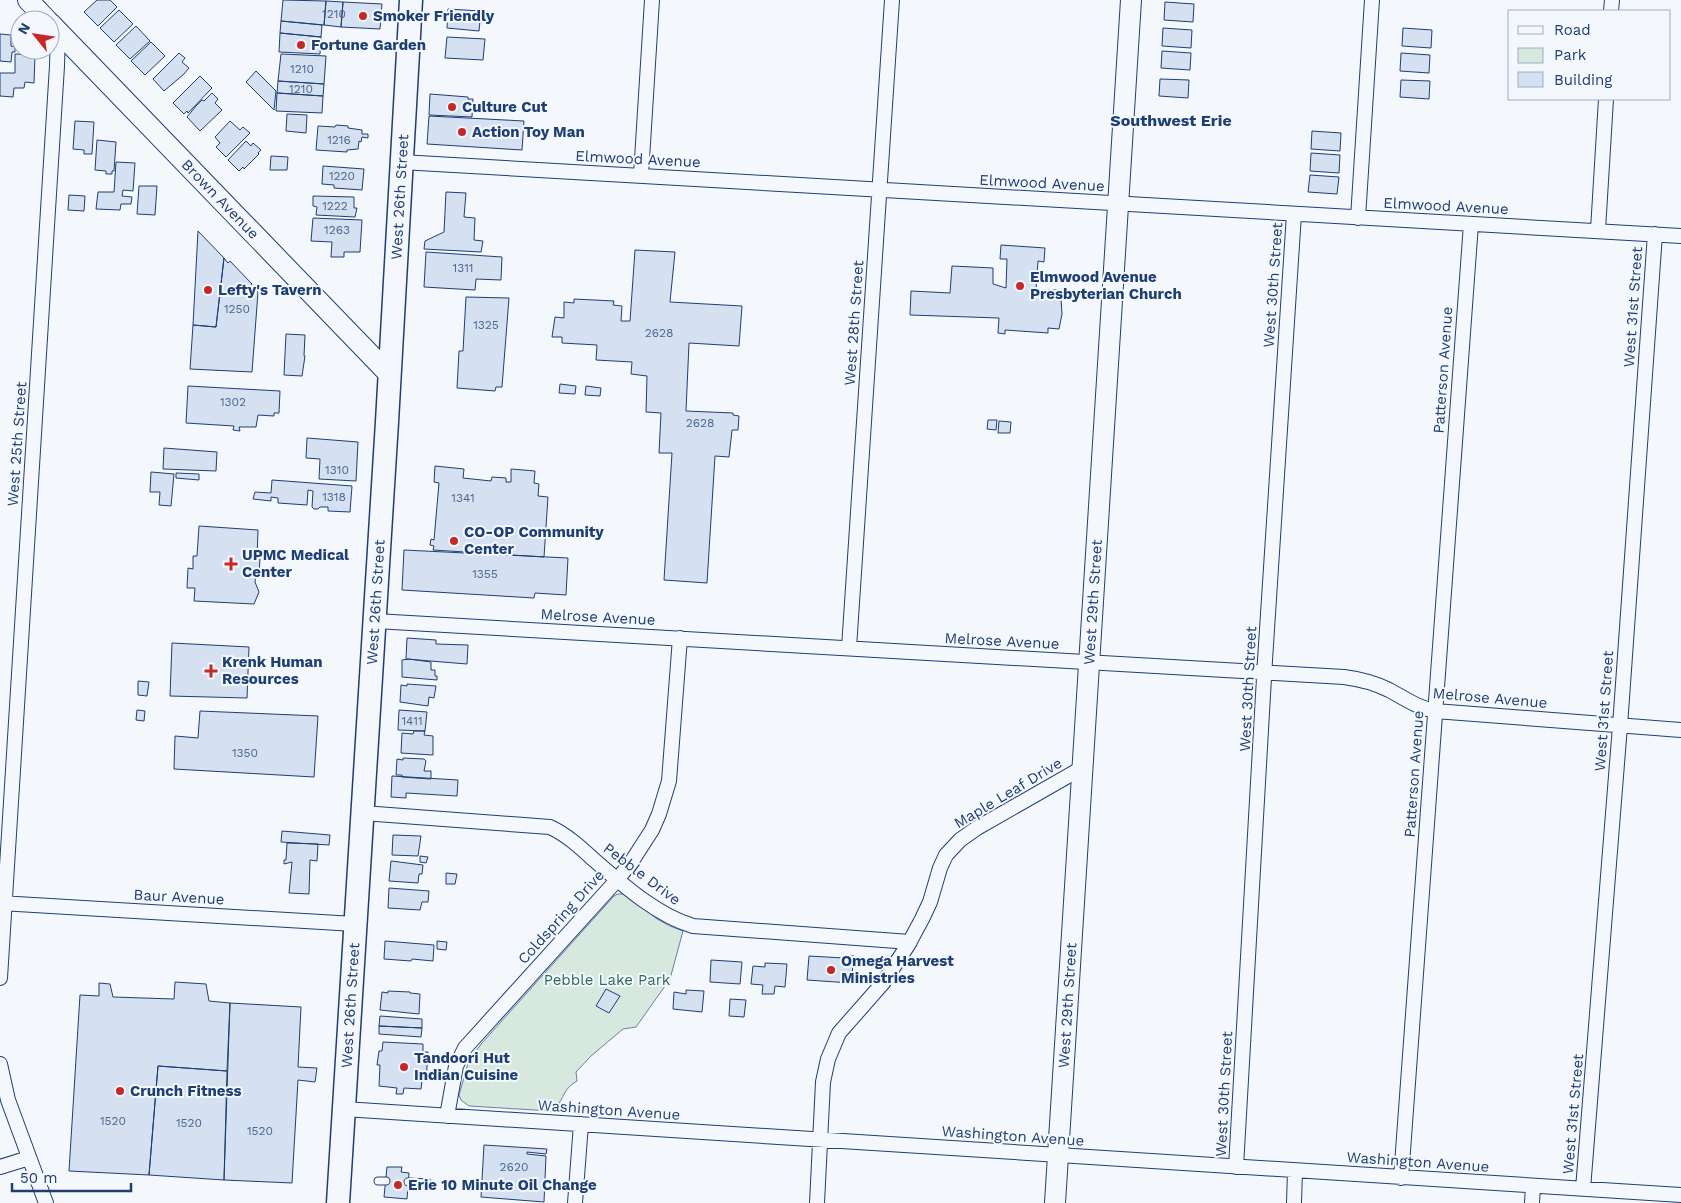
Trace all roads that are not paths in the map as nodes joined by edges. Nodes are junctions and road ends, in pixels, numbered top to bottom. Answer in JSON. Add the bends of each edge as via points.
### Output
{"nodes":[{"id":1,"x":28,"y":0,"type":"edge"},
{"id":2,"x":411,"y":0,"type":"edge"},
{"id":3,"x":652,"y":0,"type":"edge"},
{"id":4,"x":892,"y":0,"type":"edge"},
{"id":5,"x":1131,"y":0,"type":"edge"},
{"id":6,"x":1372,"y":0,"type":"edge"},
{"id":7,"x":38,"y":10,"type":"edge"},
{"id":8,"x":60,"y":33,"type":"edge"},
{"id":9,"x":57,"y":60,"type":"edge"},
{"id":10,"x":1606,"y":100,"type":"edge"},
{"id":11,"x":401,"y":162,"type":"junction"},
{"id":12,"x":641,"y":175,"type":"junction"},
{"id":13,"x":880,"y":190,"type":"junction"},
{"id":14,"x":1118,"y":204,"type":"junction"},
{"id":15,"x":1294,"y":214,"type":"junction"},
{"id":16,"x":1358,"y":218,"type":"junction"},
{"id":17,"x":1470,"y":224,"type":"junction"},
{"id":18,"x":1598,"y":230,"type":"junction"},
{"id":19,"x":1655,"y":234,"type":"junction"},
{"id":20,"x":1681,"y":236,"type":"edge"},
{"id":21,"x":390,"y":374,"type":"junction"},
{"id":22,"x":374,"y":621,"type":"junction"},
{"id":23,"x":680,"y":638,"type":"junction"},
{"id":24,"x":849,"y":648,"type":"junction"},
{"id":25,"x":1089,"y":662,"type":"junction"},
{"id":26,"x":1265,"y":672,"type":"junction"},
{"id":27,"x":1435,"y":712,"type":"junction"},
{"id":28,"x":1620,"y":726,"type":"junction"},
{"id":29,"x":1681,"y":730,"type":"edge"},
{"id":30,"x":1082,"y":768,"type":"junction"},
{"id":31,"x":362,"y":813,"type":"junction"},
{"id":32,"x":617,"y":880,"type":"junction"},
{"id":33,"x":2,"y":903,"type":"edge"},
{"id":34,"x":356,"y":924,"type":"junction"},
{"id":35,"x":910,"y":942,"type":"junction"},
{"id":36,"x":0,"y":978,"type":"edge"},
{"id":37,"x":0,"y":1064,"type":"edge"},
{"id":38,"x":344,"y":1109,"type":"junction"},
{"id":39,"x":447,"y":1116,"type":"junction"},
{"id":40,"x":581,"y":1124,"type":"junction"},
{"id":41,"x":821,"y":1141,"type":"junction"},
{"id":42,"x":1058,"y":1155,"type":"junction"},
{"id":43,"x":29,"y":1158,"type":"junction"},
{"id":44,"x":0,"y":1167,"type":"edge"},
{"id":45,"x":1236,"y":1167,"type":"junction"},
{"id":46,"x":1295,"y":1171,"type":"junction"},
{"id":47,"x":1401,"y":1178,"type":"junction"},
{"id":48,"x":408,"y":1182,"type":"dead end"},
{"id":49,"x":428,"y":1183,"type":"dead end"},
{"id":50,"x":1532,"y":1186,"type":"junction"},
{"id":51,"x":1583,"y":1189,"type":"junction"},
{"id":52,"x":1681,"y":1195,"type":"edge"},
{"id":53,"x":46,"y":1203,"type":"edge"},
{"id":54,"x":338,"y":1203,"type":"edge"},
{"id":55,"x":575,"y":1203,"type":"edge"},
{"id":56,"x":817,"y":1203,"type":"edge"},
{"id":57,"x":1055,"y":1203,"type":"edge"},
{"id":58,"x":1294,"y":1203,"type":"edge"},
{"id":59,"x":1532,"y":1203,"type":"edge"}],
"edges":[{"from":1,"to":7,"type":"street","name":"Brown Avenue"},
{"from":2,"to":11,"type":"main road","name":"West 26th Street"},
{"from":3,"to":12,"type":"street"},
{"from":4,"to":13,"type":"street","name":"West 28th Street"},
{"from":5,"to":14,"type":"street","name":"West 29th Street"},
{"from":6,"to":16,"type":"street"},
{"from":8,"to":21,"type":"street","name":"Brown Avenue"},
{"from":9,"to":33,"type":"street","name":"West 25th Street"},
{"from":10,"to":18,"type":"street"},
{"from":11,"to":12,"type":"street","name":"Elmwood Avenue"},
{"from":11,"to":21,"type":"main road","name":"West 26th Street"},
{"from":12,"to":13,"type":"street","name":"Elmwood Avenue"},
{"from":13,"to":14,"type":"street","name":"Elmwood Avenue"},
{"from":13,"to":24,"type":"street","name":"West 28th Street"},
{"from":14,"to":15,"type":"street","name":"Elmwood Avenue"},
{"from":14,"to":25,"type":"street","name":"West 29th Street"},
{"from":15,"to":16,"type":"street","name":"Elmwood Avenue"},
{"from":15,"to":26,"type":"street","name":"West 30th Street"},
{"from":16,"to":17,"type":"street","name":"Elmwood Avenue"},
{"from":17,"to":18,"type":"street","name":"Elmwood Avenue"},
{"from":17,"to":27,"type":"street","name":"Patterson Avenue"},
{"from":18,"to":19,"type":"street","name":"Elmwood Avenue"},
{"from":19,"to":20,"type":"street","name":"Elmwood Avenue"},
{"from":19,"to":28,"type":"street","name":"West 31st Street"},
{"from":21,"to":22,"type":"main road","name":"West 26th Street"},
{"from":22,"to":23,"type":"street","name":"Melrose Avenue"},
{"from":22,"to":31,"type":"main road","name":"West 26th Street"},
{"from":23,"to":24,"type":"street","name":"Melrose Avenue"},
{"from":23,"to":32,"type":"street","name":"Coldspring Drive","via":[[669,781],[652,830]]},
{"from":24,"to":25,"type":"street","name":"Melrose Avenue"},
{"from":25,"to":26,"type":"street","name":"Melrose Avenue"},
{"from":25,"to":30,"type":"street","name":"West 29th Street"},
{"from":26,"to":27,"type":"street","name":"Melrose Avenue","via":[[1356,678]]},
{"from":26,"to":45,"type":"street","name":"West 30th Street"},
{"from":27,"to":28,"type":"street","name":"Melrose Avenue"},
{"from":27,"to":47,"type":"street","name":"Patterson Avenue"},
{"from":28,"to":29,"type":"street","name":"Melrose Avenue"},
{"from":28,"to":51,"type":"street","name":"West 31st Street"},
{"from":30,"to":35,"type":"street","name":"Maple Leaf Drive","via":[[977,828],[952,848],[942,862],[930,902]]},
{"from":30,"to":42,"type":"street","name":"West 29th Street"},
{"from":31,"to":32,"type":"street","name":"Pebble Drive","via":[[550,827],[567,836]]},
{"from":31,"to":34,"type":"main road","name":"West 26th Street"},
{"from":32,"to":35,"type":"street","name":"Pebble Drive","via":[[663,913],[693,926]]},
{"from":32,"to":39,"type":"street","name":"Coldspring Drive","via":[[465,1048],[454,1071]]},
{"from":33,"to":34,"type":"street","name":"Baur Avenue"},
{"from":33,"to":36,"type":"street","name":"West 25th Street"},
{"from":34,"to":38,"type":"main road","name":"West 26th Street"},
{"from":35,"to":41,"type":"street","name":"Maple Leaf Drive","via":[[896,967],[839,1033],[825,1068]]},
{"from":37,"to":43,"type":"street","via":[[6,1092]]},
{"from":38,"to":39,"type":"street","name":"Washington Avenue"},
{"from":38,"to":54,"type":"main road","name":"West 26th Street"},
{"from":39,"to":40,"type":"street","name":"Washington Avenue"},
{"from":40,"to":41,"type":"street","name":"Washington Avenue"},
{"from":40,"to":55,"type":"street"},
{"from":41,"to":42,"type":"street","name":"Washington Avenue"},
{"from":41,"to":56,"type":"street"},
{"from":42,"to":45,"type":"street","name":"Washington Avenue"},
{"from":42,"to":57,"type":"street","name":"West 29th Street"},
{"from":43,"to":44,"type":"street"},
{"from":43,"to":53,"type":"street"},
{"from":45,"to":46,"type":"street","name":"Washington Avenue"},
{"from":46,"to":47,"type":"street","name":"Washington Avenue"},
{"from":46,"to":58,"type":"street"},
{"from":47,"to":50,"type":"street","name":"Washington Avenue"},
{"from":48,"to":49,"type":"lane"},
{"from":50,"to":51,"type":"street","name":"Washington Avenue"},
{"from":50,"to":59,"type":"street"},
{"from":51,"to":52,"type":"street","name":"Washington Avenue"}]}
